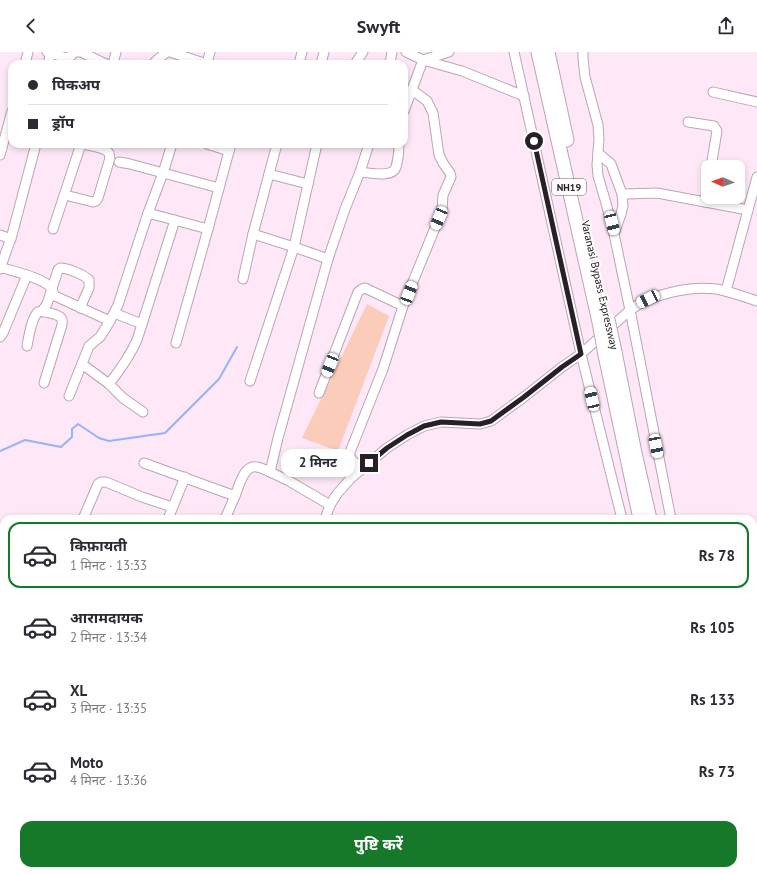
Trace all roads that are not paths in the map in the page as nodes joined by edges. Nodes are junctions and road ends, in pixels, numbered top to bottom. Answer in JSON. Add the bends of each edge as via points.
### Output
{"nodes":[{"id":1,"x":50,"y":52,"type":"edge"},
{"id":2,"x":167,"y":52,"type":"edge"},
{"id":3,"x":170,"y":52,"type":"edge"},
{"id":4,"x":406,"y":52,"type":"edge"},
{"id":5,"x":450,"y":52,"type":"edge"},
{"id":6,"x":514,"y":52,"type":"edge"},
{"id":7,"x":538,"y":52,"type":"edge"},
{"id":8,"x":548,"y":52,"type":"edge"},
{"id":9,"x":584,"y":52,"type":"edge"},
{"id":10,"x":89,"y":54,"type":"edge"},
{"id":11,"x":72,"y":56,"type":"edge"},
{"id":12,"x":99,"y":60,"type":"edge"},
{"id":13,"x":157,"y":60,"type":"edge"},
{"id":14,"x":191,"y":60,"type":"edge"},
{"id":15,"x":423,"y":60,"type":"junction"},
{"id":16,"x":412,"y":90,"type":"junction"},
{"id":17,"x":713,"y":92,"type":"dead end"},
{"id":18,"x":524,"y":96,"type":"junction"},
{"id":19,"x":408,"y":100,"type":"edge"},
{"id":20,"x":757,"y":102,"type":"edge"},
{"id":21,"x":688,"y":122,"type":"dead end"},
{"id":22,"x":8,"y":126,"type":"edge"},
{"id":23,"x":35,"y":148,"type":"edge"},
{"id":24,"x":81,"y":148,"type":"edge"},
{"id":25,"x":99,"y":148,"type":"edge"},
{"id":26,"x":171,"y":148,"type":"edge"},
{"id":27,"x":230,"y":148,"type":"edge"},
{"id":28,"x":275,"y":148,"type":"edge"},
{"id":29,"x":316,"y":148,"type":"edge"},
{"id":30,"x":368,"y":148,"type":"edge"},
{"id":31,"x":398,"y":148,"type":"edge"},
{"id":32,"x":598,"y":153,"type":"junction"},
{"id":33,"x":0,"y":155,"type":"edge"},
{"id":34,"x":712,"y":160,"type":"edge"},
{"id":35,"x":118,"y":162,"type":"dead end"},
{"id":36,"x":360,"y":172,"type":"junction"},
{"id":37,"x":163,"y":173,"type":"junction"},
{"id":38,"x":269,"y":174,"type":"junction"},
{"id":39,"x":757,"y":177,"type":"edge"},
{"id":40,"x":308,"y":184,"type":"junction"},
{"id":41,"x":219,"y":188,"type":"junction"},
{"id":42,"x":622,"y":194,"type":"junction"},
{"id":43,"x":65,"y":195,"type":"junction"},
{"id":44,"x":701,"y":201,"type":"edge"},
{"id":45,"x":716,"y":204,"type":"edge"},
{"id":46,"x":748,"y":210,"type":"junction"},
{"id":47,"x":148,"y":213,"type":"junction"},
{"id":48,"x":175,"y":220,"type":"junction"},
{"id":49,"x":54,"y":229,"type":"dead end"},
{"id":50,"x":208,"y":229,"type":"junction"},
{"id":51,"x":253,"y":234,"type":"junction"},
{"id":52,"x":614,"y":234,"type":"junction"},
{"id":53,"x":0,"y":235,"type":"edge"},
{"id":54,"x":10,"y":239,"type":"junction"},
{"id":55,"x":294,"y":247,"type":"junction"},
{"id":56,"x":328,"y":259,"type":"junction"},
{"id":57,"x":0,"y":268,"type":"edge"},
{"id":58,"x":27,"y":275,"type":"junction"},
{"id":59,"x":243,"y":279,"type":"dead end"},
{"id":60,"x":52,"y":289,"type":"junction"},
{"id":61,"x":726,"y":291,"type":"junction"},
{"id":62,"x":757,"y":301,"type":"edge"},
{"id":63,"x":403,"y":306,"type":"junction"},
{"id":64,"x":80,"y":308,"type":"junction"},
{"id":65,"x":630,"y":310,"type":"junction"},
{"id":66,"x":42,"y":311,"type":"junction"},
{"id":67,"x":114,"y":312,"type":"junction"},
{"id":68,"x":603,"y":320,"type":"junction"},
{"id":69,"x":110,"y":321,"type":"junction"},
{"id":70,"x":142,"y":324,"type":"junction"},
{"id":71,"x":0,"y":337,"type":"edge"},
{"id":72,"x":176,"y":343,"type":"dead end"},
{"id":73,"x":27,"y":346,"type":"dead end"},
{"id":74,"x":581,"y":354,"type":"junction"},
{"id":75,"x":610,"y":354,"type":"junction"},
{"id":76,"x":82,"y":364,"type":"junction"},
{"id":77,"x":250,"y":381,"type":"dead end"},
{"id":78,"x":44,"y":383,"type":"dead end"},
{"id":79,"x":109,"y":384,"type":"junction"},
{"id":80,"x":319,"y":393,"type":"dead end"},
{"id":81,"x":69,"y":396,"type":"dead end"},
{"id":82,"x":143,"y":412,"type":"dead end"},
{"id":83,"x":144,"y":463,"type":"dead end"},
{"id":84,"x":270,"y":472,"type":"junction"},
{"id":85,"x":356,"y":473,"type":"junction"},
{"id":86,"x":185,"y":478,"type":"junction"},
{"id":87,"x":235,"y":496,"type":"junction"},
{"id":88,"x":330,"y":505,"type":"junction"},
{"id":89,"x":172,"y":507,"type":"junction"},
{"id":90,"x":85,"y":515,"type":"edge"},
{"id":91,"x":169,"y":515,"type":"edge"},
{"id":92,"x":227,"y":515,"type":"edge"},
{"id":93,"x":326,"y":515,"type":"edge"},
{"id":94,"x":621,"y":515,"type":"edge"},
{"id":95,"x":639,"y":515,"type":"edge"},
{"id":96,"x":649,"y":515,"type":"edge"},
{"id":97,"x":669,"y":515,"type":"edge"}],
"edges":[{"from":1,"to":11,"type":"street","via":[[63,57]]},
{"from":2,"to":13,"type":"street"},
{"from":3,"to":14,"type":"street"},
{"from":4,"to":15,"type":"street"},
{"from":5,"to":15,"type":"street"},
{"from":6,"to":18,"type":"street"},
{"from":7,"to":68,"type":"highway","name":"Varanasi Bypass Expressway","number":"NH19"},
{"from":8,"to":68,"type":"highway","name":"Varanasi Bypass Expressway","number":"NH19"},
{"from":9,"to":32,"type":"street","via":[[585,77],[598,125]]},
{"from":10,"to":11,"type":"street","via":[[81,52]]},
{"from":10,"to":12,"type":"street"},
{"from":15,"to":16,"type":"street"},
{"from":15,"to":18,"type":"street","via":[[462,71]]},
{"from":16,"to":19,"type":"street"},
{"from":16,"to":63,"type":"street","via":[[427,101],[432,113],[439,155],[451,177],[443,195],[442,210]]},
{"from":17,"to":20,"type":"street"},
{"from":18,"to":74,"type":"street"},
{"from":21,"to":34,"type":"street","via":[[714,126],[717,131]]},
{"from":22,"to":33,"type":"street"},
{"from":23,"to":54,"type":"street"},
{"from":24,"to":43,"type":"street"},
{"from":25,"to":43,"type":"street","via":[[108,152],[110,158],[96,201]]},
{"from":26,"to":37,"type":"street"},
{"from":27,"to":41,"type":"street"},
{"from":28,"to":38,"type":"street"},
{"from":29,"to":40,"type":"street"},
{"from":30,"to":36,"type":"street"},
{"from":31,"to":36,"type":"street","via":[[396,168],[392,173]]},
{"from":32,"to":42,"type":"street","via":[[611,164]]},
{"from":32,"to":52,"type":"street","via":[[598,176]]},
{"from":35,"to":37,"type":"street"},
{"from":36,"to":56,"type":"street"},
{"from":37,"to":41,"type":"street"},
{"from":37,"to":47,"type":"street"},
{"from":38,"to":40,"type":"street"},
{"from":38,"to":51,"type":"street"},
{"from":39,"to":46,"type":"street"},
{"from":40,"to":55,"type":"street"},
{"from":41,"to":50,"type":"street"},
{"from":42,"to":44,"type":"street","via":[[657,193]]},
{"from":42,"to":52,"type":"street","via":[[623,206]]},
{"from":43,"to":49,"type":"street"},
{"from":45,"to":46,"type":"street"},
{"from":46,"to":61,"type":"street"},
{"from":47,"to":48,"type":"street"},
{"from":47,"to":67,"type":"street"},
{"from":48,"to":50,"type":"street"},
{"from":48,"to":70,"type":"street"},
{"from":50,"to":72,"type":"street"},
{"from":51,"to":55,"type":"street"},
{"from":51,"to":59,"type":"street"},
{"from":52,"to":65,"type":"street"},
{"from":53,"to":54,"type":"street"},
{"from":54,"to":57,"type":"street"},
{"from":55,"to":56,"type":"street"},
{"from":55,"to":77,"type":"street"},
{"from":56,"to":84,"type":"street"},
{"from":57,"to":58,"type":"street"},
{"from":58,"to":60,"type":"street"},
{"from":58,"to":71,"type":"street"},
{"from":60,"to":64,"type":"street","via":[[55,296]]},
{"from":60,"to":64,"type":"street","via":[[60,268],[86,277],[89,280],[89,288]]},
{"from":60,"to":66,"type":"street"},
{"from":61,"to":62,"type":"street"},
{"from":61,"to":65,"type":"street","via":[[698,289],[678,292],[648,299]]},
{"from":63,"to":80,"type":"street","via":[[365,288],[358,292]]},
{"from":63,"to":85,"type":"street","via":[[383,369],[350,452]]},
{"from":64,"to":69,"type":"street"},
{"from":65,"to":74,"type":"street"},
{"from":65,"to":97,"type":"street"},
{"from":66,"to":73,"type":"street","via":[[36,314],[33,320]]},
{"from":66,"to":78,"type":"street","via":[[62,320]]},
{"from":67,"to":69,"type":"street"},
{"from":67,"to":70,"type":"street"},
{"from":68,"to":75,"type":"highway","name":"Varanasi Bypass Expressway","number":"NH19","bridge":true},
{"from":69,"to":76,"type":"street","via":[[100,337],[90,346]]},
{"from":70,"to":79,"type":"street","via":[[132,352]]},
{"from":74,"to":85,"type":"street","via":[[491,421],[480,424],[441,422],[424,426],[387,448]]},
{"from":74,"to":94,"type":"street"},
{"from":75,"to":95,"type":"highway","name":"Varanasi Bypass Expressway","number":"NH19"},
{"from":75,"to":96,"type":"highway","name":"Varanasi Bypass Expressway","number":"NH19"},
{"from":76,"to":79,"type":"street"},
{"from":76,"to":81,"type":"street"},
{"from":79,"to":82,"type":"street"},
{"from":83,"to":86,"type":"street"},
{"from":84,"to":87,"type":"street","via":[[256,466],[250,468],[245,473]]},
{"from":84,"to":88,"type":"street"},
{"from":85,"to":88,"type":"street"},
{"from":86,"to":87,"type":"street"},
{"from":86,"to":89,"type":"street"},
{"from":87,"to":92,"type":"street"},
{"from":88,"to":93,"type":"street"},
{"from":89,"to":90,"type":"street","via":[[101,482]]},
{"from":89,"to":91,"type":"street"}]}
